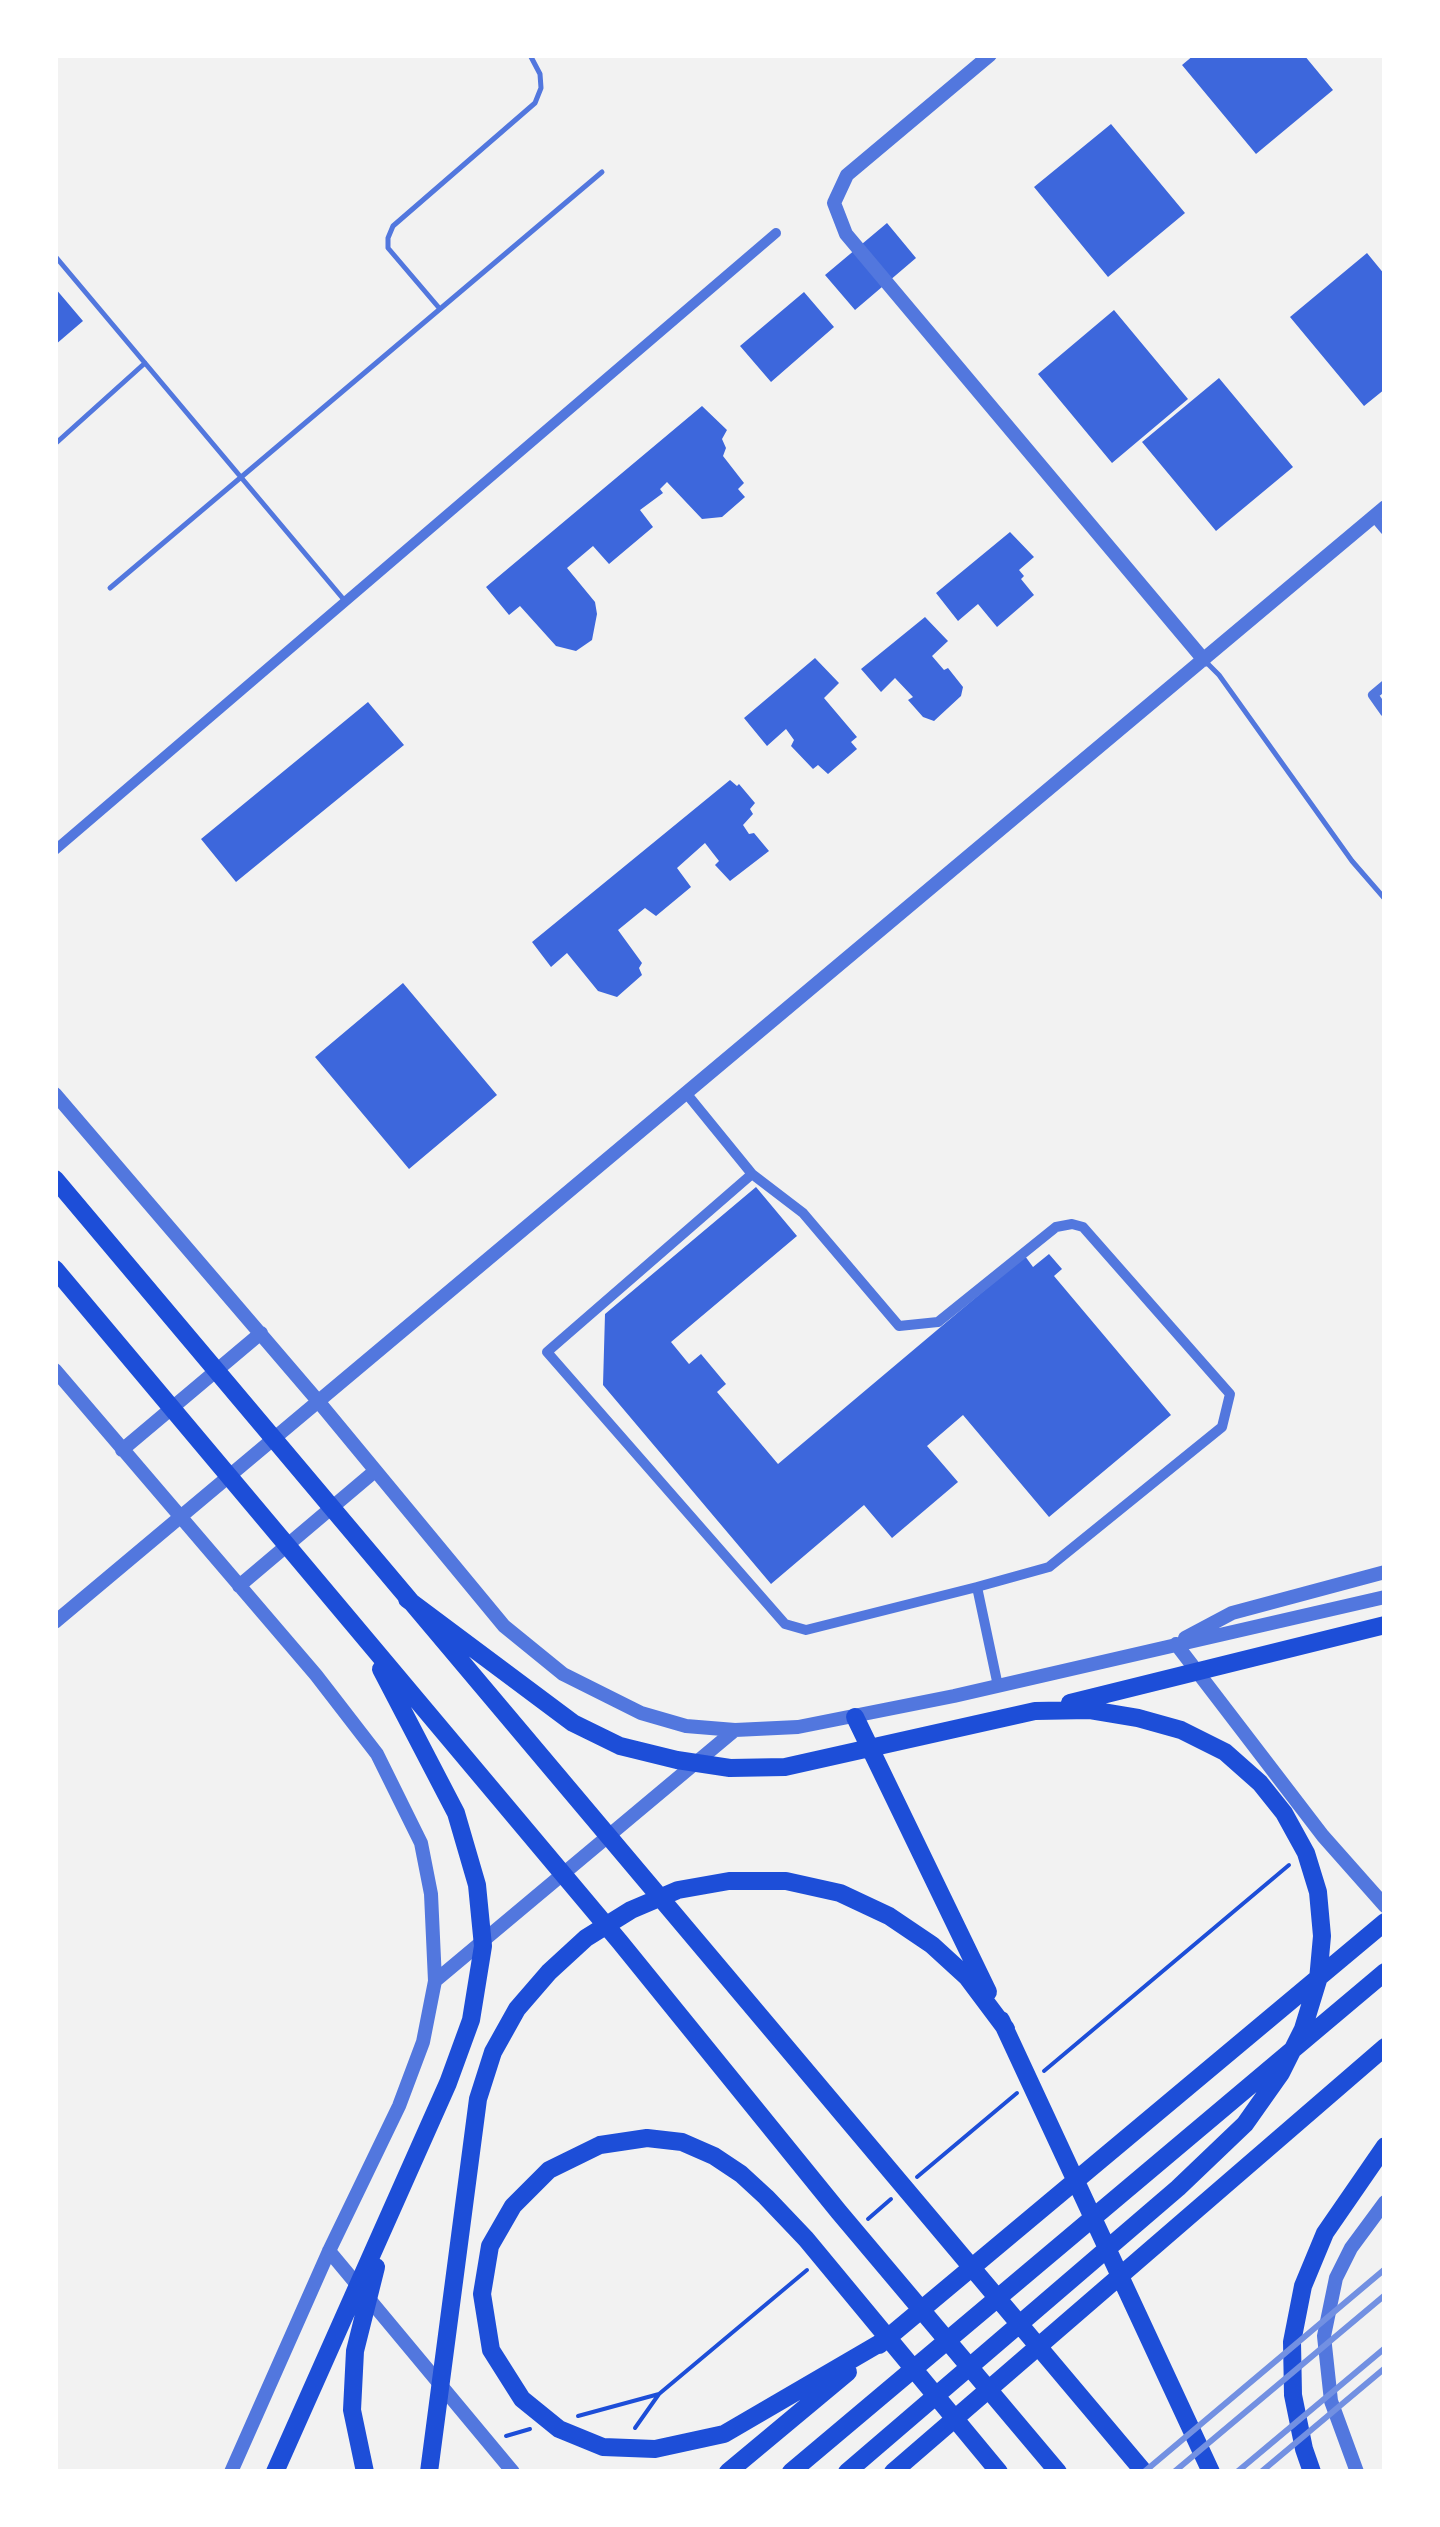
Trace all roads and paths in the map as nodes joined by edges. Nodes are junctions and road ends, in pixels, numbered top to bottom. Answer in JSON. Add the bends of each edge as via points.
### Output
{"nodes":[{"id":1,"x":530,"y":55,"type":"edge"},
{"id":2,"x":990,"y":55,"type":"edge"},
{"id":3,"x":602,"y":172,"type":"dead end"},
{"id":4,"x":776,"y":232,"type":"dead end"},
{"id":5,"x":55,"y":256,"type":"edge"},
{"id":6,"x":440,"y":309,"type":"junction"},
{"id":7,"x":145,"y":363,"type":"junction"},
{"id":8,"x":55,"y":444,"type":"edge"},
{"id":9,"x":242,"y":479,"type":"junction"},
{"id":10,"x":1380,"y":512,"type":"edge"},
{"id":11,"x":1385,"y":530,"type":"edge"},
{"id":12,"x":110,"y":588,"type":"dead end"},
{"id":13,"x":345,"y":602,"type":"junction"},
{"id":14,"x":1204,"y":660,"type":"junction"},
{"id":15,"x":1385,"y":684,"type":"edge"},
{"id":16,"x":1385,"y":712,"type":"edge"},
{"id":17,"x":55,"y":850,"type":"edge"},
{"id":18,"x":1385,"y":899,"type":"edge"},
{"id":19,"x":686,"y":1093,"type":"junction"},
{"id":20,"x":55,"y":1094,"type":"edge"},
{"id":21,"x":752,"y":1174,"type":"junction"},
{"id":22,"x":55,"y":1179,"type":"edge"},
{"id":23,"x":55,"y":1269,"type":"edge"},
{"id":24,"x":260,"y":1333,"type":"junction"},
{"id":25,"x":55,"y":1370,"type":"edge"},
{"id":26,"x":318,"y":1401,"type":"junction"},
{"id":27,"x":122,"y":1450,"type":"junction"},
{"id":28,"x":375,"y":1471,"type":"junction"},
{"id":29,"x":179,"y":1518,"type":"junction"},
{"id":30,"x":1385,"y":1572,"type":"edge"},
{"id":31,"x":239,"y":1586,"type":"junction"},
{"id":32,"x":978,"y":1587,"type":"junction"},
{"id":33,"x":1385,"y":1598,"type":"edge"},
{"id":34,"x":407,"y":1599,"type":"junction"},
{"id":35,"x":55,"y":1622,"type":"edge"},
{"id":36,"x":1385,"y":1624,"type":"edge"},
{"id":37,"x":365,"y":1638,"type":"junction"},
{"id":38,"x":1176,"y":1644,"type":"junction"},
{"id":39,"x":998,"y":1686,"type":"junction"},
{"id":40,"x":1035,"y":1712,"type":"junction"},
{"id":41,"x":855,"y":1718,"type":"junction"},
{"id":42,"x":735,"y":1730,"type":"junction"},
{"id":43,"x":1293,"y":1861,"type":"dead end"},
{"id":44,"x":1385,"y":1906,"type":"edge"},
{"id":45,"x":1385,"y":1922,"type":"edge"},
{"id":46,"x":1385,"y":1972,"type":"edge"},
{"id":47,"x":434,"y":1981,"type":"junction"},
{"id":48,"x":1006,"y":2029,"type":"junction"},
{"id":49,"x":1385,"y":2047,"type":"edge"},
{"id":50,"x":1028,"y":2080,"type":"junction"},
{"id":51,"x":1385,"y":2146,"type":"edge"},
{"id":52,"x":916,"y":2178,"type":"dead end"},
{"id":53,"x":901,"y":2191,"type":"dead end"},
{"id":54,"x":1385,"y":2202,"type":"edge"},
{"id":55,"x":387,"y":2222,"type":"junction"},
{"id":56,"x":856,"y":2229,"type":"dead end"},
{"id":57,"x":330,"y":2250,"type":"junction"},
{"id":58,"x":810,"y":2268,"type":"dead end"},
{"id":59,"x":887,"y":2339,"type":"junction"},
{"id":60,"x":659,"y":2394,"type":"dead end"},
{"id":61,"x":430,"y":2463,"type":"edge"},
{"id":62,"x":231,"y":2472,"type":"edge"},
{"id":63,"x":274,"y":2472,"type":"edge"},
{"id":64,"x":365,"y":2472,"type":"edge"},
{"id":65,"x":512,"y":2472,"type":"edge"},
{"id":66,"x":728,"y":2472,"type":"edge"},
{"id":67,"x":791,"y":2472,"type":"edge"},
{"id":68,"x":847,"y":2472,"type":"edge"},
{"id":69,"x":893,"y":2472,"type":"edge"},
{"id":70,"x":1000,"y":2472,"type":"edge"},
{"id":71,"x":1058,"y":2472,"type":"edge"},
{"id":72,"x":1144,"y":2472,"type":"edge"},
{"id":73,"x":1210,"y":2472,"type":"edge"},
{"id":74,"x":1312,"y":2472,"type":"edge"},
{"id":75,"x":1357,"y":2472,"type":"edge"}],
"edges":[{"from":1,"to":6,"type":"lane","via":[[540,74],[534,103],[393,226],[388,238],[388,248]]},
{"from":2,"to":14,"type":"street","via":[[847,175],[834,203],[846,234]]},
{"from":3,"to":6,"type":"lane"},
{"from":4,"to":13,"type":"street"},
{"from":5,"to":7,"type":"lane"},
{"from":6,"to":9,"type":"lane"},
{"from":7,"to":8,"type":"lane"},
{"from":7,"to":9,"type":"lane"},
{"from":9,"to":12,"type":"lane"},
{"from":9,"to":13,"type":"lane"},
{"from":10,"to":11,"type":"street"},
{"from":10,"to":14,"type":"street"},
{"from":13,"to":17,"type":"street"},
{"from":14,"to":18,"type":"lane"},
{"from":14,"to":19,"type":"street"},
{"from":15,"to":16,"type":"street","via":[[1372,695]]},
{"from":19,"to":21,"type":"street"},
{"from":19,"to":26,"type":"street"},
{"from":20,"to":24,"type":"street"},
{"from":21,"to":32,"type":"street","via":[[546,1352],[786,1624],[806,1630]]},
{"from":21,"to":32,"type":"street","via":[[803,1213],[899,1326],[938,1322],[1056,1227],[1083,1227],[1230,1394],[1222,1426],[1049,1567]]},
{"from":22,"to":34,"type":"highway"},
{"from":23,"to":37,"type":"highway"},
{"from":24,"to":26,"type":"street"},
{"from":24,"to":27,"type":"street"},
{"from":25,"to":27,"type":"street"},
{"from":26,"to":28,"type":"street"},
{"from":26,"to":29,"type":"street"},
{"from":27,"to":29,"type":"street"},
{"from":28,"to":31,"type":"street"},
{"from":28,"to":42,"type":"street","via":[[504,1626],[563,1674],[640,1714]]},
{"from":29,"to":31,"type":"street"},
{"from":29,"to":35,"type":"street"},
{"from":30,"to":38,"type":"street","via":[[1232,1612]]},
{"from":31,"to":47,"type":"street","via":[[316,1675],[386,1772],[421,1844],[431,1894]]},
{"from":32,"to":39,"type":"street"},
{"from":33,"to":38,"type":"street"},
{"from":34,"to":40,"type":"highway","via":[[573,1723],[620,1746],[676,1760],[785,1767]]},
{"from":34,"to":72,"type":"highway"},
{"from":36,"to":40,"type":"highway"},
{"from":37,"to":55,"type":"highway","via":[[456,1812],[478,1886],[482,1946],[465,2036]]},
{"from":37,"to":71,"type":"highway"},
{"from":38,"to":39,"type":"street"},
{"from":38,"to":44,"type":"street"},
{"from":39,"to":41,"type":"street"},
{"from":40,"to":68,"type":"highway","via":[[1090,1710],[1181,1730],[1225,1752],[1260,1782],[1306,1852],[1314,1879],[1322,1936],[1318,1980],[1281,2073],[1245,2124]]},
{"from":41,"to":42,"type":"street"},
{"from":41,"to":48,"type":"highway"},
{"from":42,"to":47,"type":"street"},
{"from":43,"to":50,"type":"path"},
{"from":45,"to":59,"type":"highway"},
{"from":46,"to":67,"type":"highway"},
{"from":47,"to":57,"type":"street","via":[[423,2042],[399,2106]]},
{"from":48,"to":50,"type":"highway"},
{"from":48,"to":61,"type":"highway","via":[[967,1977],[932,1945],[840,1893],[786,1881],[678,1890],[586,1938],[517,2009],[492,2052],[468,2155]]},
{"from":49,"to":69,"type":"highway"},
{"from":50,"to":52,"type":"path"},
{"from":50,"to":73,"type":"highway"},
{"from":51,"to":74,"type":"highway","via":[[1326,2233],[1303,2286],[1292,2342],[1293,2396]]},
{"from":53,"to":56,"type":"path"},
{"from":54,"to":75,"type":"street","via":[[1336,2278],[1324,2336],[1330,2402]]},
{"from":55,"to":63,"type":"highway"},
{"from":55,"to":64,"type":"highway","via":[[355,2351],[352,2410]]},
{"from":57,"to":62,"type":"street"},
{"from":57,"to":65,"type":"street"},
{"from":58,"to":60,"type":"path"},
{"from":59,"to":66,"type":"highway"},
{"from":59,"to":70,"type":"highway","via":[[724,2434],[655,2449],[602,2447],[559,2429],[522,2398],[491,2350],[482,2294],[490,2246],[512,2206],[549,2170],[600,2145],[647,2138],[682,2142],[714,2156],[806,2239]]}]}
